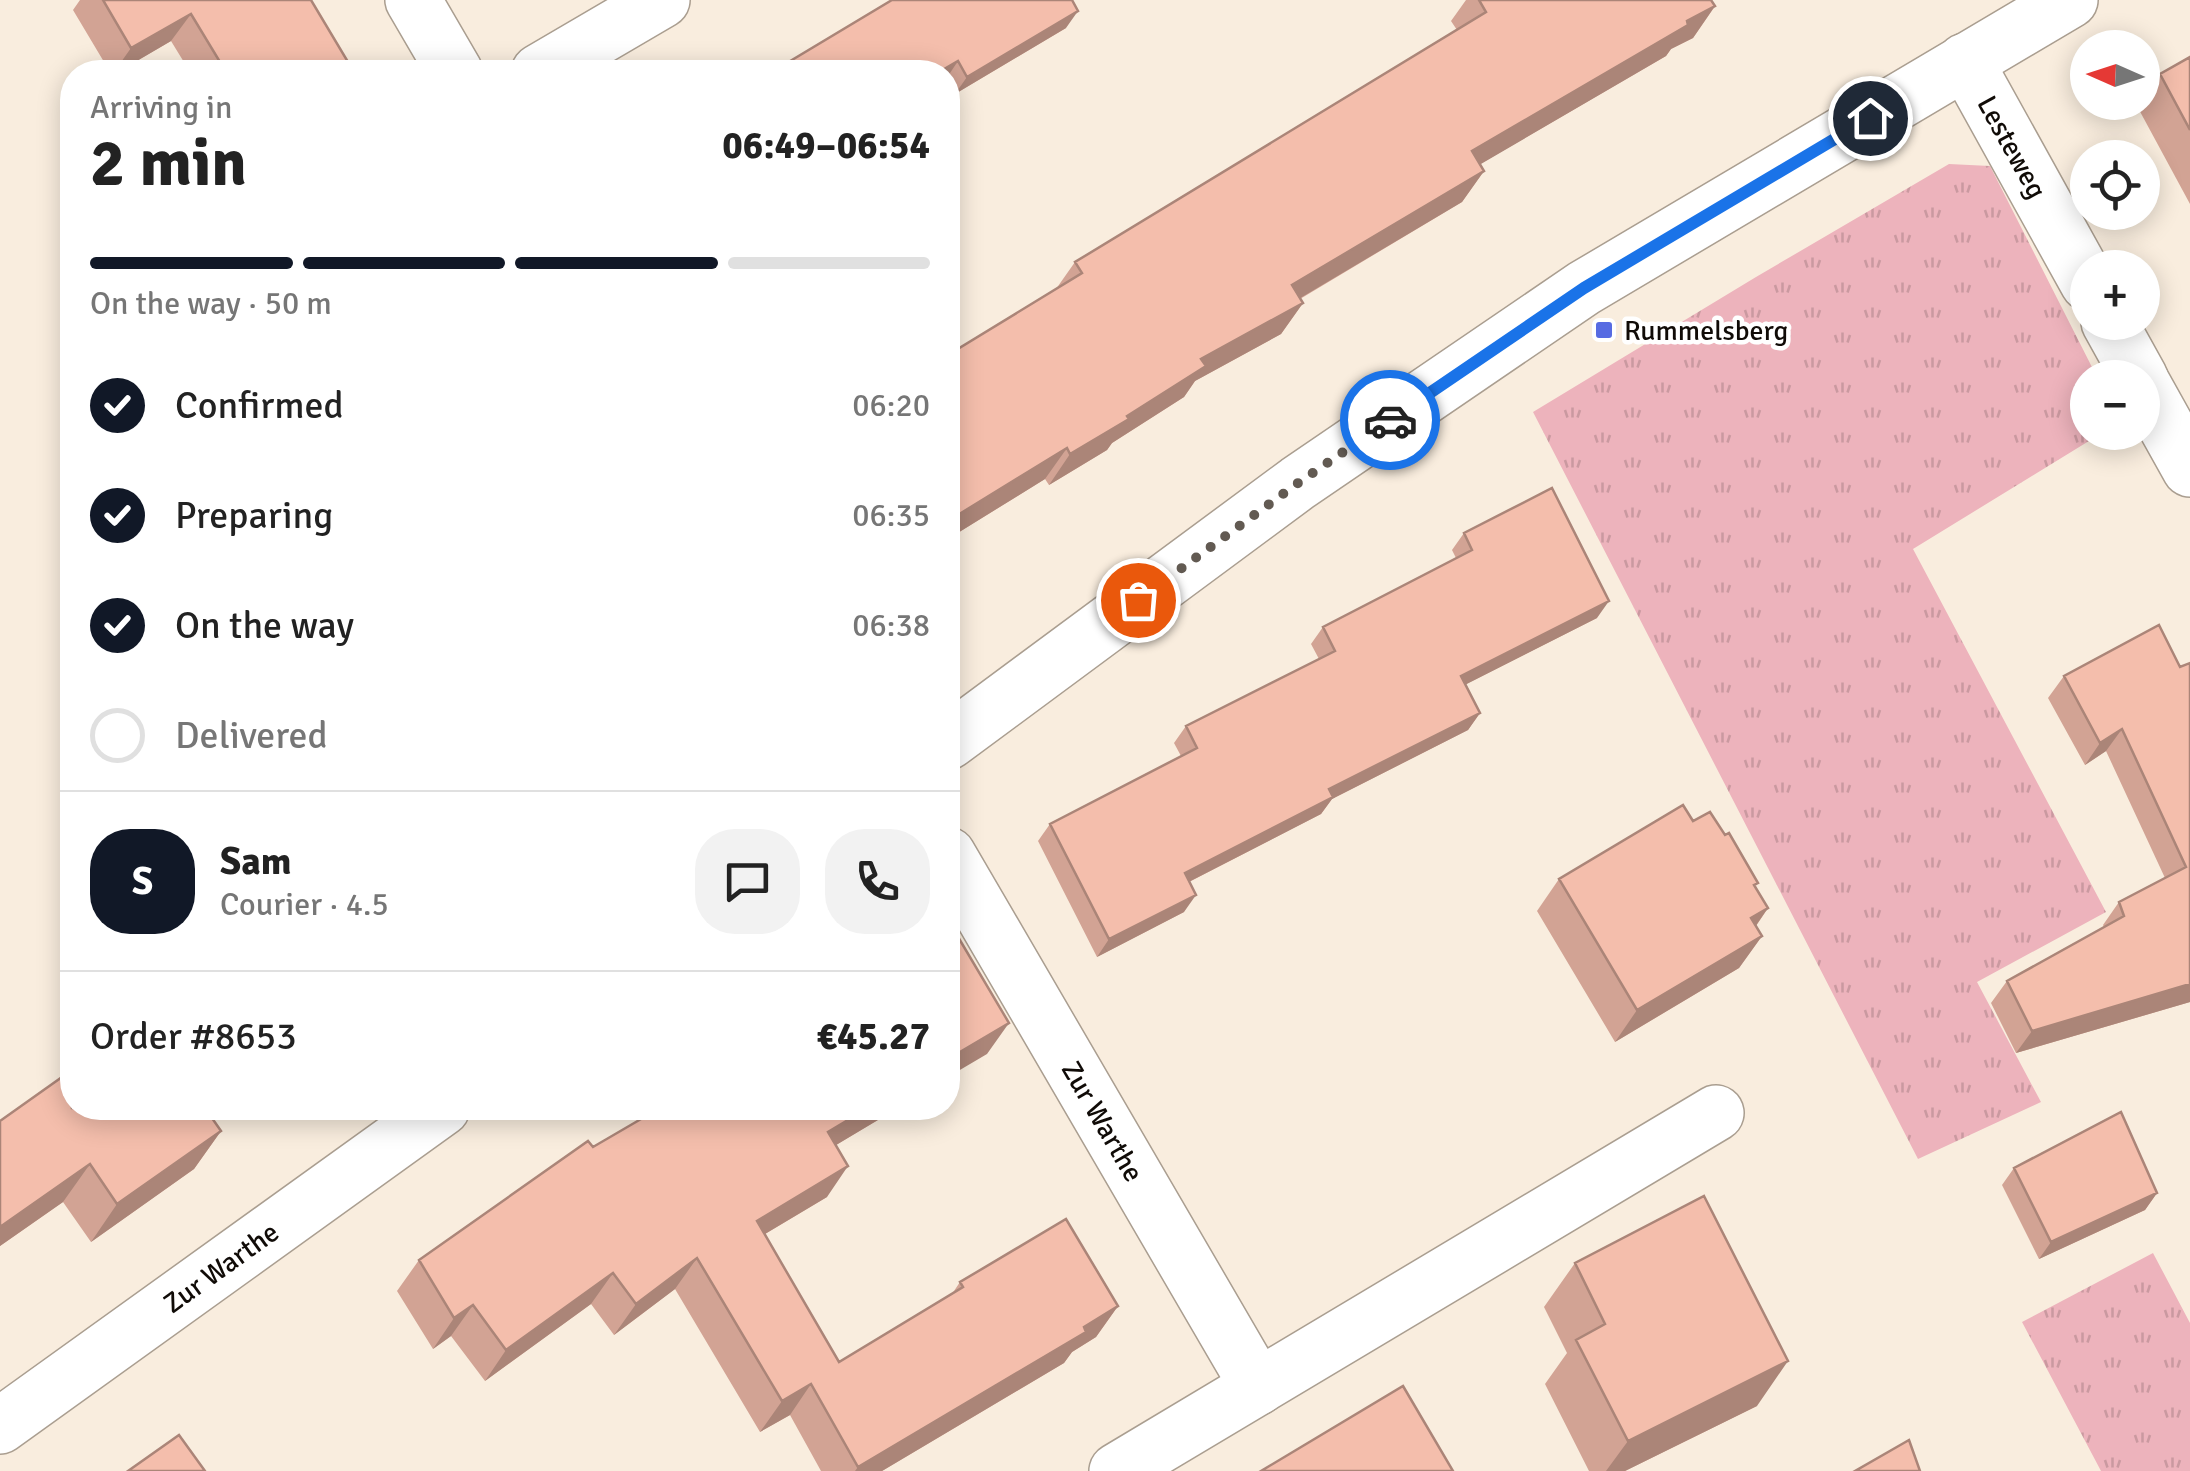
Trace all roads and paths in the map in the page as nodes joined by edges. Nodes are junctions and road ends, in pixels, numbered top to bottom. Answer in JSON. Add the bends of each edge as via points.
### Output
{"nodes":[{"id":1,"x":413,"y":0,"type":"edge"},
{"id":2,"x":662,"y":0,"type":"edge"},
{"id":3,"x":2070,"y":0,"type":"edge"},
{"id":4,"x":447,"y":60,"type":"edge"},
{"id":5,"x":559,"y":60,"type":"edge"},
{"id":6,"x":1965,"y":60,"type":"junction"},
{"id":7,"x":2070,"y":250,"type":"edge"},
{"id":8,"x":2160,"y":415,"type":"edge"},
{"id":9,"x":2190,"y":469,"type":"edge"},
{"id":10,"x":960,"y":733,"type":"edge"},
{"id":11,"x":960,"y":876,"type":"edge"},
{"id":12,"x":1716,"y":1112,"type":"dead end"},
{"id":13,"x":425,"y":1120,"type":"edge"},
{"id":14,"x":1258,"y":1387,"type":"junction"},
{"id":15,"x":0,"y":1426,"type":"edge"},
{"id":16,"x":1118,"y":1471,"type":"edge"}],
"edges":[{"from":1,"to":4,"type":"street"},
{"from":2,"to":5,"type":"street"},
{"from":3,"to":6,"type":"street"},
{"from":6,"to":7,"type":"street","name":"Lesteweg"},
{"from":6,"to":10,"type":"street","via":[[1584,288],[1298,483]]},
{"from":8,"to":9,"type":"street"},
{"from":11,"to":14,"type":"street","name":"Zur Warthe"},
{"from":12,"to":14,"type":"street"},
{"from":13,"to":15,"type":"street","name":"Zur Warthe"},
{"from":14,"to":16,"type":"street"}]}
